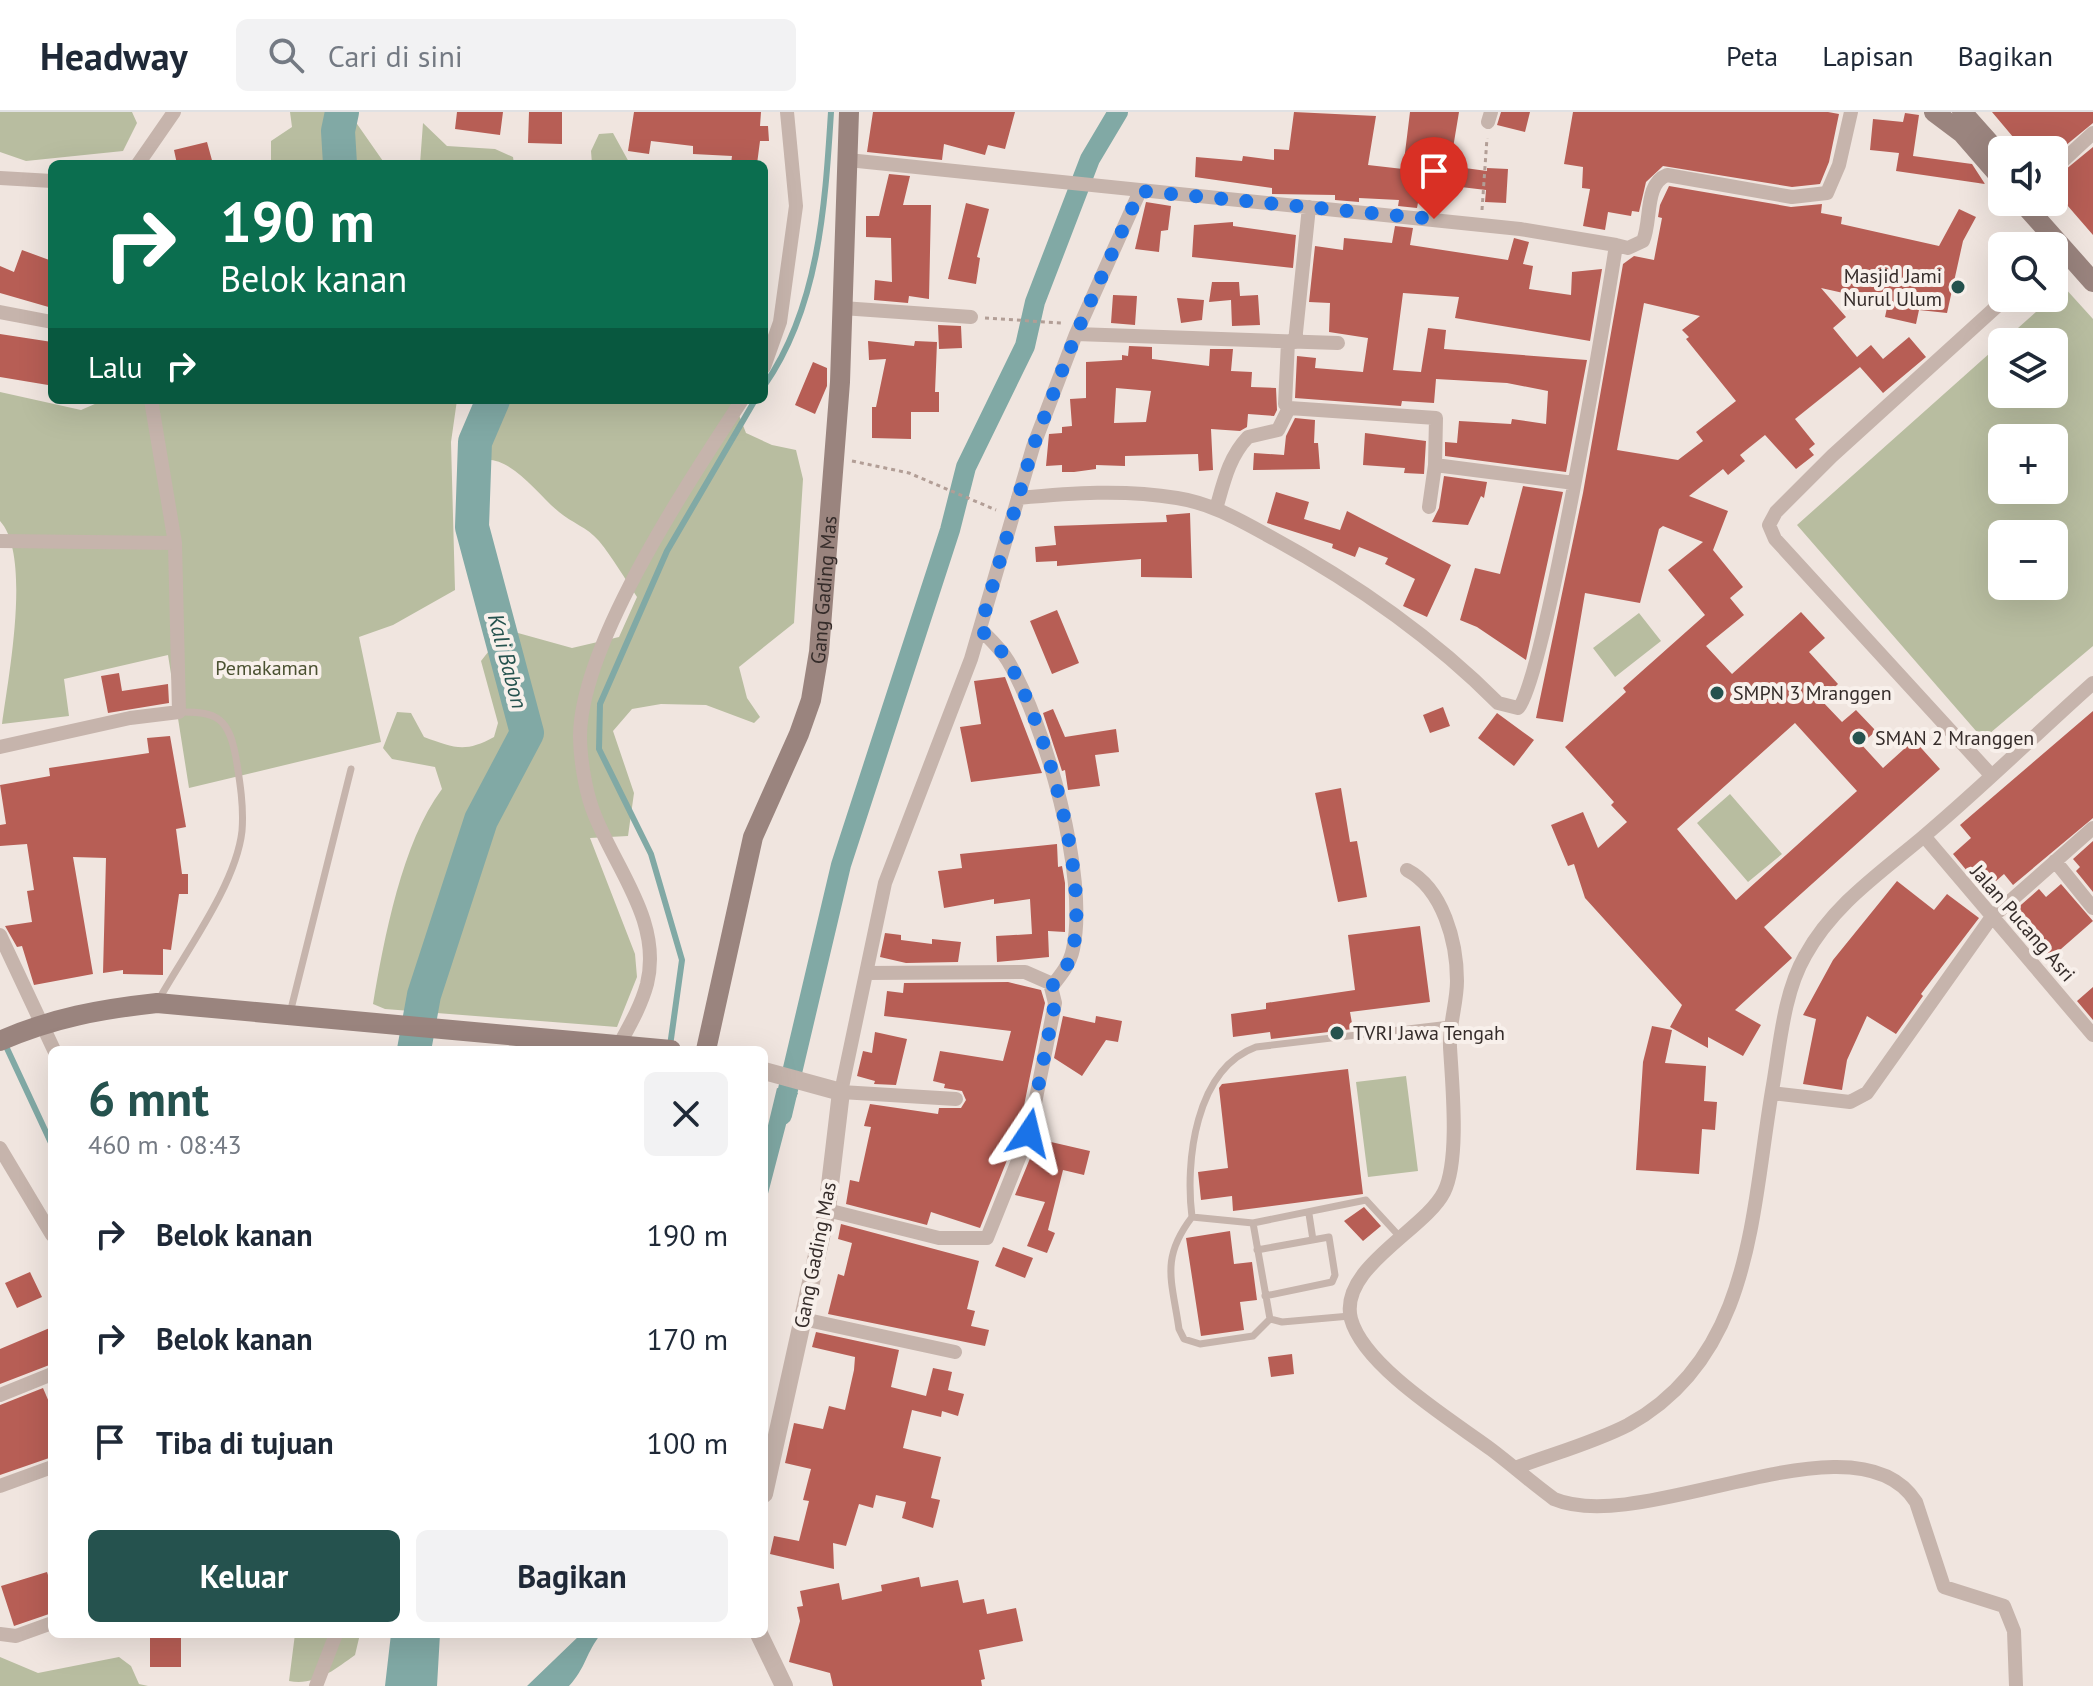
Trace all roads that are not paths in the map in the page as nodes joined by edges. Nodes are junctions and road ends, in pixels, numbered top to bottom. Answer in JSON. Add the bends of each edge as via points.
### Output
{"nodes":[{"id":1,"x":174,"y":112,"type":"edge"},
{"id":2,"x":787,"y":112,"type":"edge"},
{"id":3,"x":849,"y":112,"type":"edge"},
{"id":4,"x":1851,"y":112,"type":"edge"},
{"id":5,"x":1934,"y":112,"type":"edge"},
{"id":6,"x":1962,"y":112,"type":"edge"},
{"id":7,"x":2093,"y":133,"type":"edge"},
{"id":8,"x":1988,"y":141,"type":"edge"},
{"id":9,"x":2068,"y":156,"type":"edge"},
{"id":10,"x":141,"y":160,"type":"edge"},
{"id":11,"x":848,"y":160,"type":"junction"},
{"id":12,"x":1988,"y":163,"type":"edge"},
{"id":13,"x":0,"y":178,"type":"edge"},
{"id":14,"x":48,"y":181,"type":"edge"},
{"id":15,"x":1140,"y":191,"type":"junction"},
{"id":16,"x":1309,"y":207,"type":"junction"},
{"id":17,"x":2035,"y":216,"type":"edge"},
{"id":18,"x":2049,"y":232,"type":"edge"},
{"id":19,"x":1616,"y":245,"type":"junction"},
{"id":20,"x":2068,"y":250,"type":"edge"},
{"id":21,"x":2068,"y":253,"type":"edge"},
{"id":22,"x":2093,"y":264,"type":"edge"},
{"id":23,"x":2093,"y":282,"type":"edge"},
{"id":24,"x":842,"y":308,"type":"junction"},
{"id":25,"x":0,"y":312,"type":"edge"},
{"id":26,"x":1991,"y":312,"type":"edge"},
{"id":27,"x":971,"y":317,"type":"dead end"},
{"id":28,"x":48,"y":321,"type":"edge"},
{"id":29,"x":1076,"y":334,"type":"junction"},
{"id":30,"x":1291,"y":342,"type":"junction"},
{"id":31,"x":1338,"y":343,"type":"dead end"},
{"id":32,"x":768,"y":356,"type":"edge"},
{"id":33,"x":152,"y":404,"type":"edge"},
{"id":34,"x":740,"y":404,"type":"edge"},
{"id":35,"x":1289,"y":408,"type":"junction"},
{"id":36,"x":1435,"y":465,"type":"junction"},
{"id":37,"x":1574,"y":483,"type":"junction"},
{"id":38,"x":1018,"y":498,"type":"junction"},
{"id":39,"x":1429,"y":507,"type":"dead end"},
{"id":40,"x":1216,"y":509,"type":"junction"},
{"id":41,"x":0,"y":541,"type":"edge"},
{"id":42,"x":175,"y":543,"type":"junction"},
{"id":43,"x":980,"y":629,"type":"junction"},
{"id":44,"x":2093,"y":683,"type":"edge"},
{"id":45,"x":179,"y":712,"type":"junction"},
{"id":46,"x":0,"y":747,"type":"edge"},
{"id":47,"x":351,"y":769,"type":"dead end"},
{"id":48,"x":1991,"y":775,"type":"junction"},
{"id":49,"x":2093,"y":828,"type":"edge"},
{"id":50,"x":1924,"y":836,"type":"junction"},
{"id":51,"x":2055,"y":861,"type":"junction"},
{"id":52,"x":1407,"y":870,"type":"dead end"},
{"id":53,"x":2093,"y":908,"type":"edge"},
{"id":54,"x":1991,"y":918,"type":"junction"},
{"id":55,"x":0,"y":935,"type":"edge"},
{"id":56,"x":866,"y":973,"type":"junction"},
{"id":57,"x":1052,"y":986,"type":"junction"},
{"id":58,"x":157,"y":1003,"type":"junction"},
{"id":59,"x":290,"y":1015,"type":"junction"},
{"id":60,"x":1450,"y":1024,"type":"junction"},
{"id":61,"x":33,"y":1027,"type":"junction"},
{"id":62,"x":2093,"y":1035,"type":"edge"},
{"id":63,"x":0,"y":1041,"type":"edge"},
{"id":64,"x":50,"y":1046,"type":"edge"},
{"id":65,"x":629,"y":1046,"type":"joint"},
{"id":66,"x":707,"y":1046,"type":"edge"},
{"id":67,"x":768,"y":1072,"type":"edge"},
{"id":68,"x":841,"y":1092,"type":"junction"},
{"id":69,"x":1772,"y":1093,"type":"junction"},
{"id":70,"x":956,"y":1099,"type":"dead end"},
{"id":71,"x":0,"y":1148,"type":"edge"},
{"id":72,"x":827,"y":1210,"type":"junction"},
{"id":73,"x":1309,"y":1214,"type":"junction"},
{"id":74,"x":1192,"y":1217,"type":"junction"},
{"id":75,"x":1253,"y":1223,"type":"junction"},
{"id":76,"x":48,"y":1228,"type":"edge"},
{"id":77,"x":1400,"y":1237,"type":"junction"},
{"id":78,"x":1313,"y":1240,"type":"junction"},
{"id":79,"x":1257,"y":1250,"type":"junction"},
{"id":80,"x":1265,"y":1296,"type":"junction"},
{"id":81,"x":1350,"y":1316,"type":"junction"},
{"id":82,"x":803,"y":1319,"type":"junction"},
{"id":83,"x":1270,"y":1319,"type":"junction"},
{"id":84,"x":955,"y":1352,"type":"dead end"},
{"id":85,"x":48,"y":1376,"type":"edge"},
{"id":86,"x":0,"y":1395,"type":"edge"},
{"id":87,"x":48,"y":1468,"type":"edge"},
{"id":88,"x":1515,"y":1468,"type":"junction"},
{"id":89,"x":768,"y":1476,"type":"edge"},
{"id":90,"x":0,"y":1486,"type":"edge"},
{"id":91,"x":48,"y":1624,"type":"edge"},
{"id":92,"x":0,"y":1634,"type":"edge"},
{"id":93,"x":334,"y":1638,"type":"edge"},
{"id":94,"x":761,"y":1638,"type":"edge"},
{"id":95,"x":316,"y":1686,"type":"edge"},
{"id":96,"x":784,"y":1686,"type":"edge"},
{"id":97,"x":2016,"y":1686,"type":"edge"}],
"edges":[{"from":1,"to":10,"type":"street"},
{"from":2,"to":32,"type":"street","via":[[796,206],[780,322]]},
{"from":3,"to":11,"type":"main road","name":"Gang Gading Mas"},
{"from":4,"to":19,"type":"street","via":[[1827,193],[1792,197],[1667,175],[1652,189],[1643,241],[1628,248]]},
{"from":5,"to":12,"type":"main road"},
{"from":6,"to":8,"type":"main road"},
{"from":7,"to":9,"type":"street"},
{"from":11,"to":15,"type":"street"},
{"from":11,"to":24,"type":"main road","name":"Gang Gading Mas"},
{"from":13,"to":14,"type":"street"},
{"from":15,"to":16,"type":"street"},
{"from":15,"to":29,"type":"street"},
{"from":16,"to":19,"type":"street","via":[[1487,225]]},
{"from":16,"to":30,"type":"street"},
{"from":17,"to":18,"type":"main road"},
{"from":19,"to":37,"type":"street"},
{"from":20,"to":22,"type":"main road"},
{"from":21,"to":23,"type":"main road"},
{"from":24,"to":27,"type":"street"},
{"from":24,"to":66,"type":"main road","name":"Gang Gading Mas","via":[[835,458],[811,700],[753,837]]},
{"from":25,"to":28,"type":"street"},
{"from":26,"to":48,"type":"street","via":[[1832,456],[1769,525],[1775,539]]},
{"from":29,"to":30,"type":"street"},
{"from":29,"to":38,"type":"street"},
{"from":30,"to":31,"type":"street"},
{"from":30,"to":35,"type":"street","via":[[1285,404]]},
{"from":33,"to":42,"type":"street"},
{"from":34,"to":65,"type":"street","via":[[633,579],[584,698],[580,738],[592,807],[631,884],[650,957]]},
{"from":35,"to":36,"type":"street","via":[[1433,416]]},
{"from":35,"to":40,"type":"street","via":[[1278,430],[1248,437],[1229,460]]},
{"from":36,"to":37,"type":"street"},
{"from":36,"to":39,"type":"street"},
{"from":37,"to":40,"type":"street","via":[[1542,639],[1528,695],[1518,708],[1498,703],[1402,617],[1300,553]]},
{"from":38,"to":40,"type":"street","via":[[1102,491],[1176,498]]},
{"from":38,"to":43,"type":"street"},
{"from":41,"to":42,"type":"street"},
{"from":42,"to":45,"type":"street"},
{"from":43,"to":56,"type":"street","via":[[885,883]]},
{"from":43,"to":57,"type":"street","via":[[1002,651],[1019,683],[1051,768],[1069,844],[1076,896],[1073,951]]},
{"from":44,"to":48,"type":"street"},
{"from":45,"to":46,"type":"street"},
{"from":45,"to":58,"type":"lane","via":[[202,711],[222,721],[230,733],[242,835],[215,900]]},
{"from":47,"to":59,"type":"lane"},
{"from":48,"to":50,"type":"street"},
{"from":49,"to":51,"type":"street"},
{"from":50,"to":54,"type":"street","name":"Jalan Pucang Asri"},
{"from":50,"to":69,"type":"street","via":[[1856,891],[1824,924],[1802,960],[1785,1017]]},
{"from":51,"to":53,"type":"street"},
{"from":51,"to":54,"type":"street"},
{"from":52,"to":60,"type":"street","via":[[1433,891],[1448,928],[1457,981]]},
{"from":54,"to":62,"type":"street","name":"Jalan Pucang Asri"},
{"from":54,"to":69,"type":"street","via":[[1867,1093],[1850,1102]]},
{"from":55,"to":61,"type":"street"},
{"from":56,"to":57,"type":"street","via":[[1025,972]]},
{"from":56,"to":68,"type":"street"},
{"from":57,"to":72,"type":"street","via":[[1055,1003],[1029,1133],[987,1238],[939,1238]]},
{"from":58,"to":59,"type":"main road"},
{"from":58,"to":61,"type":"main road"},
{"from":59,"to":65,"type":"main road"},
{"from":60,"to":74,"type":"lane","via":[[1256,1047],[1233,1058],[1209,1095],[1191,1144]]},
{"from":60,"to":77,"type":"street","via":[[1453,1138],[1446,1189]]},
{"from":61,"to":63,"type":"main road"},
{"from":61,"to":64,"type":"street"},
{"from":67,"to":68,"type":"street"},
{"from":68,"to":70,"type":"street"},
{"from":68,"to":72,"type":"street","name":"Gang Gading Mas"},
{"from":69,"to":88,"type":"street","via":[[1747,1243],[1727,1319],[1691,1376],[1627,1425]]},
{"from":71,"to":76,"type":"street"},
{"from":72,"to":82,"type":"street","name":"Gang Gading Mas"},
{"from":73,"to":75,"type":"lane"},
{"from":73,"to":77,"type":"lane","via":[[1366,1200]]},
{"from":73,"to":78,"type":"lane"},
{"from":74,"to":75,"type":"lane"},
{"from":74,"to":83,"type":"lane","via":[[1175,1240],[1170,1259],[1184,1339],[1200,1344],[1253,1336]]},
{"from":75,"to":79,"type":"lane"},
{"from":77,"to":81,"type":"street","via":[[1366,1273],[1353,1296]]},
{"from":78,"to":79,"type":"lane"},
{"from":78,"to":80,"type":"lane","via":[[1329,1237],[1332,1282]]},
{"from":79,"to":80,"type":"lane"},
{"from":80,"to":83,"type":"lane"},
{"from":81,"to":83,"type":"lane"},
{"from":81,"to":88,"type":"street","via":[[1366,1345],[1402,1383]]},
{"from":82,"to":84,"type":"street"},
{"from":82,"to":89,"type":"street","name":"Gang Gading Mas"},
{"from":85,"to":86,"type":"street"},
{"from":87,"to":90,"type":"street"},
{"from":88,"to":97,"type":"street","via":[[1554,1499],[1594,1508],[1808,1466],[1888,1479],[1916,1502],[1944,1587],[1997,1602],[2010,1615]]},
{"from":91,"to":92,"type":"street","via":[[16,1636]]},
{"from":93,"to":95,"type":"street"},
{"from":94,"to":96,"type":"street"}]}
